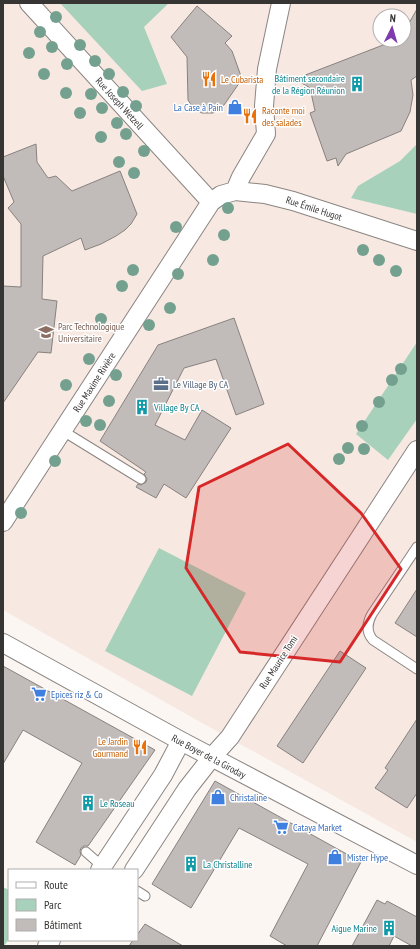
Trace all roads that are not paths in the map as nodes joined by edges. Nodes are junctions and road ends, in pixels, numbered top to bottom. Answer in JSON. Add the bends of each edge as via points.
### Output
{"nodes":[{"id":1,"x":29,"y":3,"type":"edge"},
{"id":2,"x":281,"y":3,"type":"edge"},
{"id":3,"x":236,"y":191,"type":"junction"},
{"id":4,"x":211,"y":202,"type":"junction"},
{"id":5,"x":417,"y":241,"type":"edge"},
{"id":6,"x":63,"y":431,"type":"junction"},
{"id":7,"x":417,"y":450,"type":"edge"},
{"id":8,"x":141,"y":480,"type":"dead end"},
{"id":9,"x":3,"y":522,"type":"edge"},
{"id":10,"x":417,"y":548,"type":"edge"},
{"id":11,"x":3,"y":643,"type":"edge"},
{"id":12,"x":417,"y":669,"type":"edge"},
{"id":13,"x":181,"y":741,"type":"junction"},
{"id":14,"x":212,"y":757,"type":"junction"},
{"id":15,"x":86,"y":852,"type":"dead end"},
{"id":16,"x":417,"y":865,"type":"edge"},
{"id":17,"x":102,"y":868,"type":"edge"},
{"id":18,"x":135,"y":869,"type":"edge"},
{"id":19,"x":138,"y":892,"type":"edge"},
{"id":20,"x":145,"y":896,"type":"dead end"}],
"edges":[{"from":1,"to":4,"type":"street","name":"Rue Joseph Wetzell"},
{"from":2,"to":3,"type":"street","via":[[267,68],[264,106],[266,134],[241,177]]},
{"from":3,"to":4,"type":"street","name":"Rue Émile Hugot","via":[[221,195]]},
{"from":3,"to":5,"type":"street","name":"Rue Émile Hugot","via":[[265,194],[293,201]]},
{"from":4,"to":6,"type":"street","name":"Rue Maxime Rivière"},
{"from":6,"to":8,"type":"lane"},
{"from":6,"to":9,"type":"street","name":"Rue Maxime Rivière"},
{"from":7,"to":14,"type":"street","name":"Rue Maurice Tomi","via":[[230,737]]},
{"from":10,"to":12,"type":"lane","via":[[372,614],[368,630],[373,640]]},
{"from":11,"to":13,"type":"street","name":"Rue Boyer de la Giroday"},
{"from":13,"to":14,"type":"street","name":"Rue Boyer de la Giroday"},
{"from":13,"to":17,"type":"street","via":[[163,774]]},
{"from":14,"to":16,"type":"street","name":"Rue Boyer de la Giroday"},
{"from":14,"to":18,"type":"street","name":"Rue Maurice Tomi","via":[[187,789]]},
{"from":15,"to":17,"type":"lane"},
{"from":19,"to":20,"type":"lane"}]}
